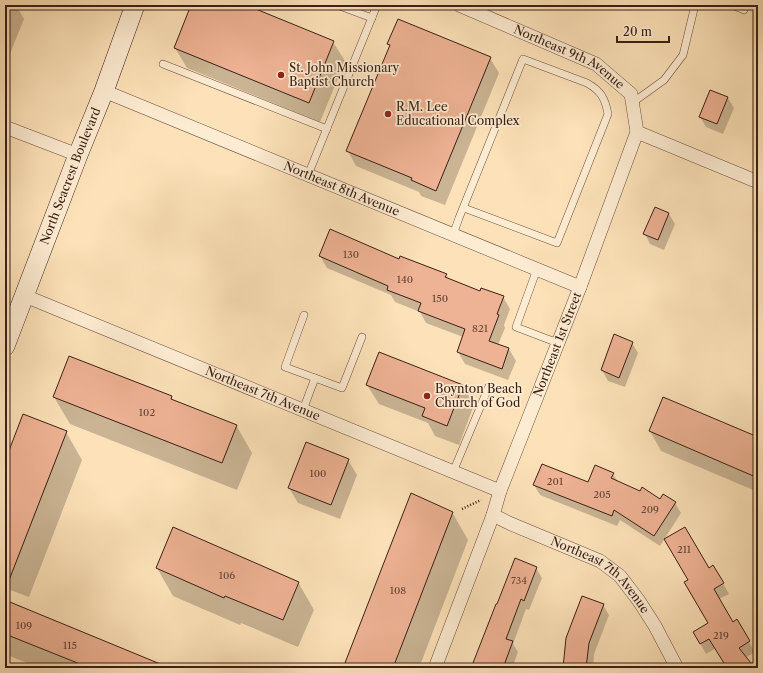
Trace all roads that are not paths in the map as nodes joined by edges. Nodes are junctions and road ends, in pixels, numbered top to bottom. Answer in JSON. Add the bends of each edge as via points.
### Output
{"nodes":[{"id":1,"x":135,"y":5,"type":"edge"},
{"id":2,"x":337,"y":5,"type":"edge"},
{"id":3,"x":377,"y":5,"type":"edge"},
{"id":4,"x":459,"y":5,"type":"edge"},
{"id":5,"x":695,"y":5,"type":"edge"},
{"id":6,"x":732,"y":5,"type":"edge"},
{"id":7,"x":744,"y":10,"type":"dead end"},
{"id":8,"x":372,"y":18,"type":"junction"},
{"id":9,"x":163,"y":64,"type":"dead end"},
{"id":10,"x":104,"y":91,"type":"junction"},
{"id":11,"x":632,"y":103,"type":"junction"},
{"id":12,"x":5,"y":128,"type":"edge"},
{"id":13,"x":327,"y":129,"type":"junction"},
{"id":14,"x":638,"y":132,"type":"junction"},
{"id":15,"x":78,"y":155,"type":"junction"},
{"id":16,"x":308,"y":175,"type":"junction"},
{"id":17,"x":758,"y":182,"type":"edge"},
{"id":18,"x":464,"y":208,"type":"junction"},
{"id":19,"x":453,"y":235,"type":"junction"},
{"id":20,"x":537,"y":269,"type":"junction"},
{"id":21,"x":580,"y":287,"type":"junction"},
{"id":22,"x":25,"y":296,"type":"junction"},
{"id":23,"x":304,"y":315,"type":"dead end"},
{"id":24,"x":362,"y":337,"type":"dead end"},
{"id":25,"x":558,"y":343,"type":"junction"},
{"id":26,"x":5,"y":346,"type":"edge"},
{"id":27,"x":315,"y":378,"type":"junction"},
{"id":28,"x":489,"y":386,"type":"dead end"},
{"id":29,"x":303,"y":410,"type":"junction"},
{"id":30,"x":453,"y":472,"type":"junction"},
{"id":31,"x":500,"y":491,"type":"junction"},
{"id":32,"x":492,"y":515,"type":"junction"},
{"id":33,"x":435,"y":668,"type":"edge"},
{"id":34,"x":677,"y":668,"type":"edge"}],
"edges":[{"from":1,"to":10,"type":"street","name":"North Seacrest Boulevard"},
{"from":2,"to":8,"type":"lane"},
{"from":3,"to":8,"type":"lane"},
{"from":4,"to":11,"type":"street","name":"Northeast 9th Avenue","via":[[596,64],[631,94]]},
{"from":5,"to":11,"type":"lane","via":[[683,55],[664,80]]},
{"from":6,"to":7,"type":"lane"},
{"from":8,"to":13,"type":"lane"},
{"from":9,"to":13,"type":"lane"},
{"from":10,"to":15,"type":"street","name":"North Seacrest Boulevard"},
{"from":10,"to":16,"type":"street","name":"Northeast 8th Avenue"},
{"from":11,"to":14,"type":"street","name":"Northeast 9th Avenue"},
{"from":12,"to":15,"type":"street"},
{"from":13,"to":16,"type":"lane"},
{"from":14,"to":17,"type":"street"},
{"from":14,"to":21,"type":"street","name":"Northeast 1st Street"},
{"from":15,"to":22,"type":"street","name":"North Seacrest Boulevard"},
{"from":16,"to":19,"type":"street","name":"Northeast 8th Avenue"},
{"from":18,"to":18,"type":"lane","via":[[523,59],[596,88],[602,95],[608,114],[557,243]]},
{"from":18,"to":19,"type":"lane"},
{"from":19,"to":20,"type":"street","name":"Northeast 8th Avenue"},
{"from":20,"to":21,"type":"street","name":"Northeast 8th Avenue"},
{"from":20,"to":25,"type":"lane","via":[[516,327]]},
{"from":21,"to":25,"type":"street","name":"Northeast 1st Street"},
{"from":22,"to":26,"type":"street","name":"North Seacrest Boulevard"},
{"from":22,"to":29,"type":"street","name":"Northeast 7th Avenue"},
{"from":23,"to":27,"type":"lane","via":[[285,367]]},
{"from":24,"to":27,"type":"lane","via":[[342,388]]},
{"from":25,"to":31,"type":"street","name":"Northeast 1st Street"},
{"from":27,"to":29,"type":"lane"},
{"from":28,"to":30,"type":"lane"},
{"from":29,"to":30,"type":"street","name":"Northeast 7th Avenue"},
{"from":30,"to":31,"type":"street","name":"Northeast 7th Avenue"},
{"from":31,"to":32,"type":"street","name":"Northeast 1st Street"},
{"from":32,"to":33,"type":"street","name":"Northeast 1st Street"},
{"from":32,"to":34,"type":"street","name":"Northeast 7th Avenue","via":[[600,561],[620,576],[640,601]]}]}
